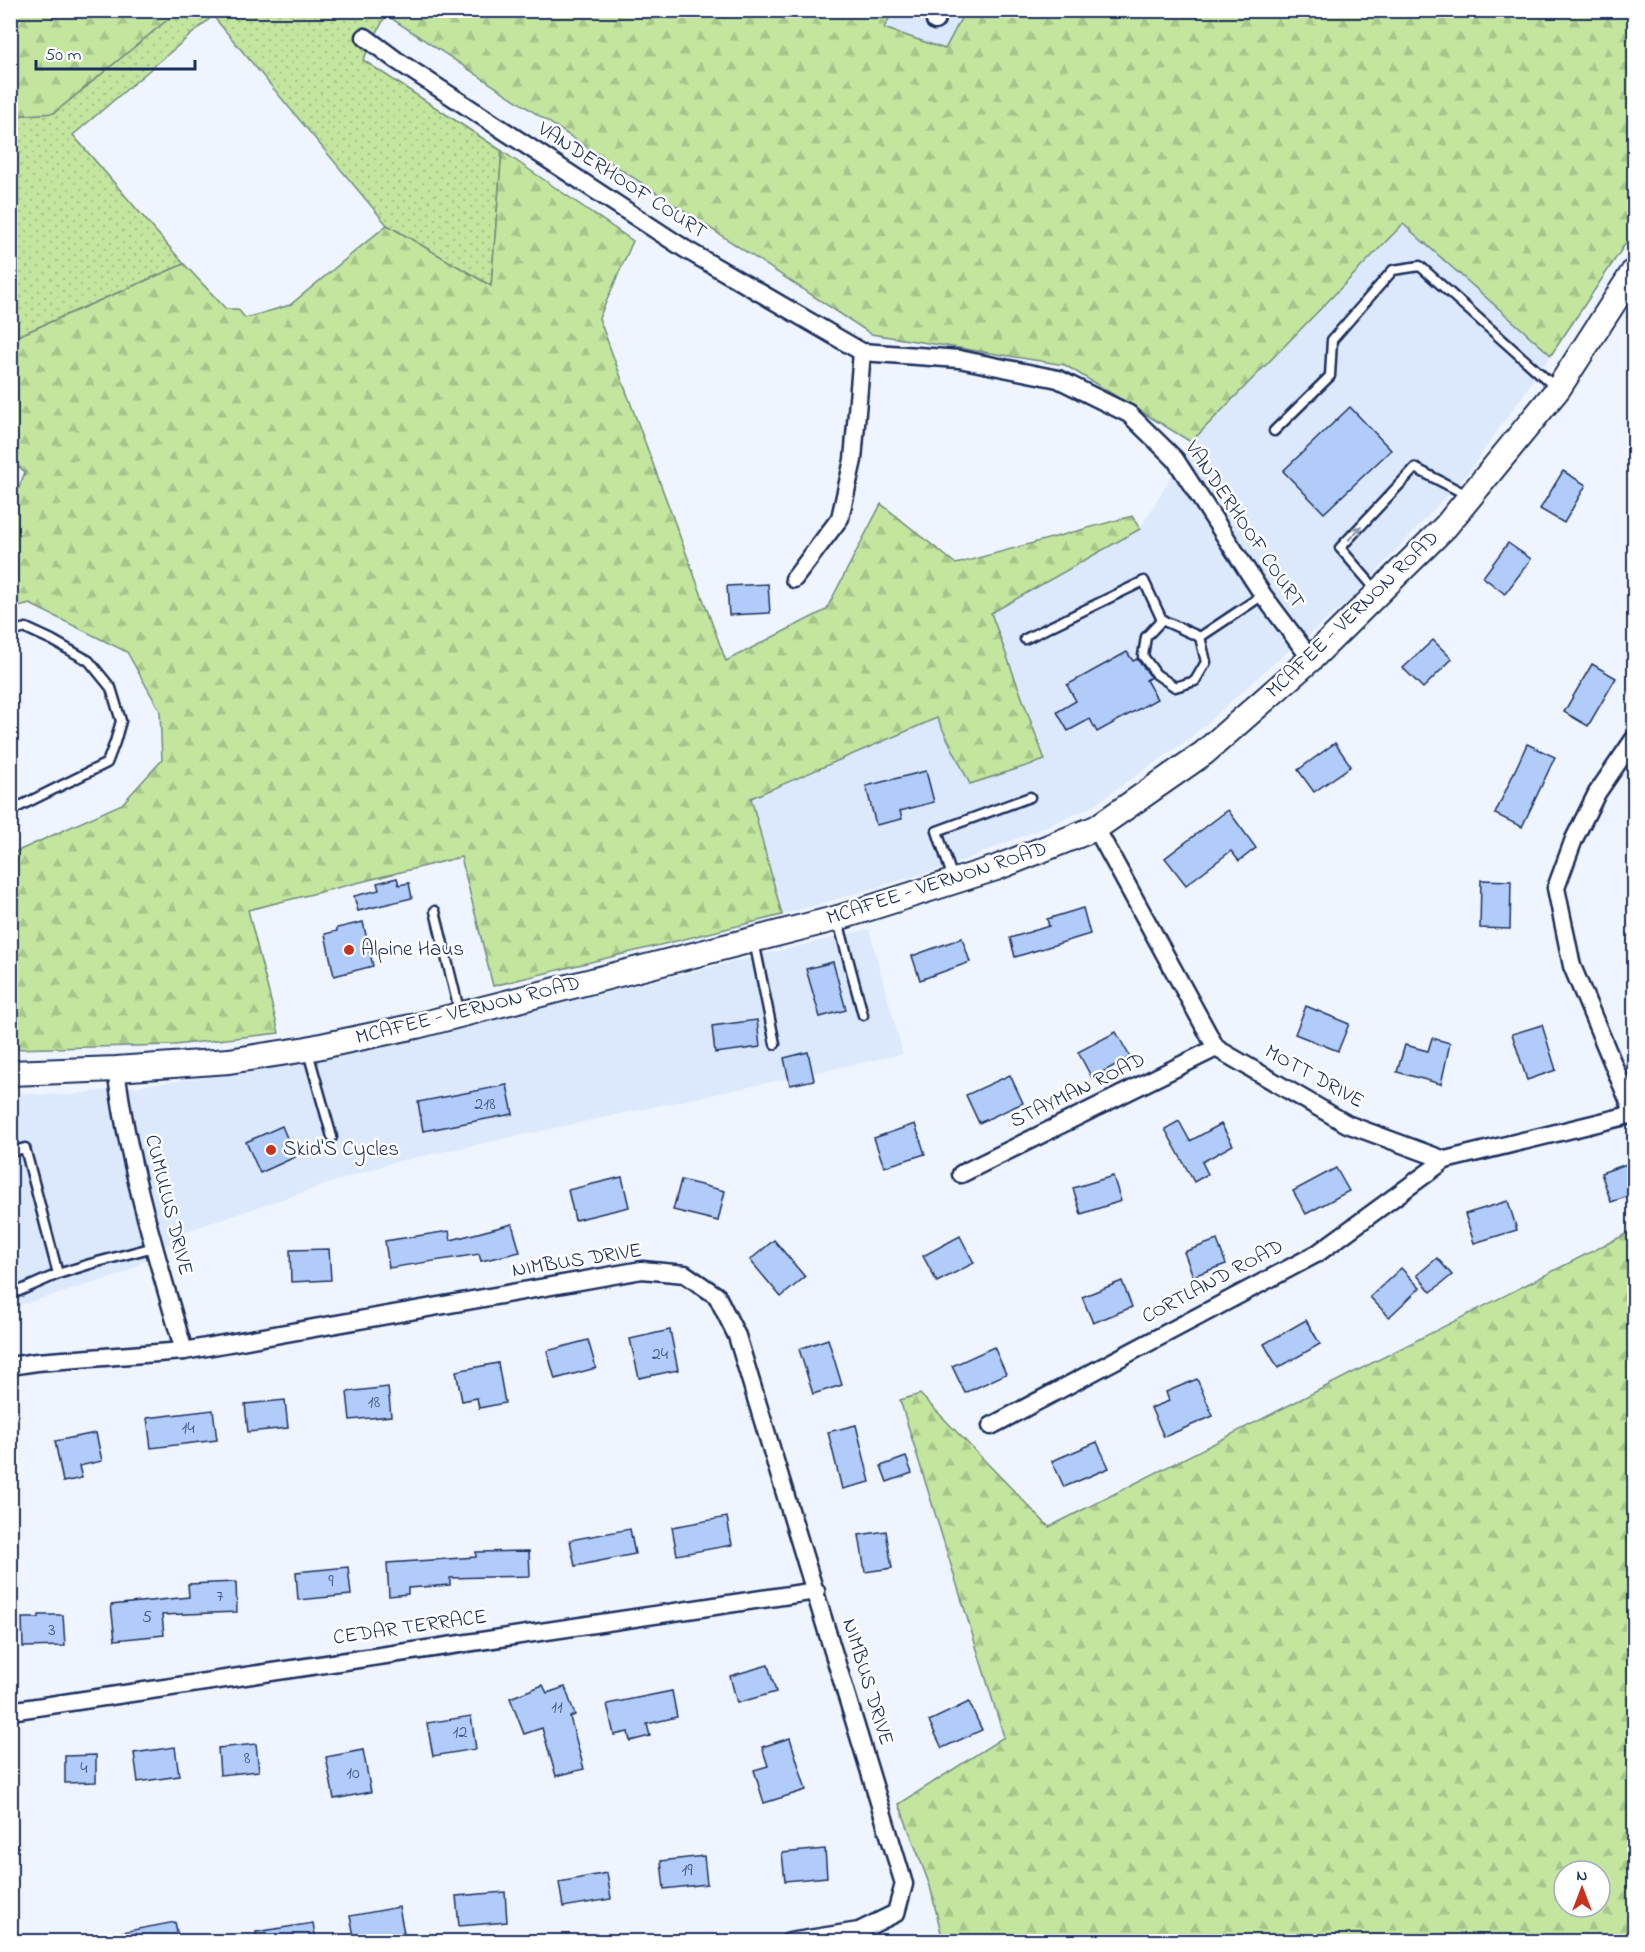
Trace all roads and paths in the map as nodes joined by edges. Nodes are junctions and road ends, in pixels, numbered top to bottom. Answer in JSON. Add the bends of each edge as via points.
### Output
{"nodes":[{"id":1,"x":365,"y":37,"type":"dead end"},
{"id":2,"x":1635,"y":271,"type":"edge"},
{"id":3,"x":862,"y":352,"type":"junction"},
{"id":4,"x":1558,"y":389,"type":"junction"},
{"id":5,"x":1274,"y":430,"type":"dead end"},
{"id":6,"x":1470,"y":496,"type":"junction"},
{"id":7,"x":794,"y":579,"type":"dead end"},
{"id":8,"x":1378,"y":593,"type":"junction"},
{"id":9,"x":1263,"y":595,"type":"junction"},
{"id":10,"x":1162,"y":620,"type":"junction"},
{"id":11,"x":10,"y":632,"type":"edge"},
{"id":12,"x":1200,"y":637,"type":"junction"},
{"id":13,"x":1025,"y":639,"type":"dead end"},
{"id":14,"x":1311,"y":659,"type":"junction"},
{"id":15,"x":1635,"y":739,"type":"edge"},
{"id":16,"x":1030,"y":797,"type":"dead end"},
{"id":17,"x":10,"y":812,"type":"edge"},
{"id":18,"x":1096,"y":828,"type":"junction"},
{"id":19,"x":954,"y":883,"type":"junction"},
{"id":20,"x":435,"y":911,"type":"dead end"},
{"id":21,"x":837,"y":918,"type":"junction"},
{"id":22,"x":754,"y":941,"type":"junction"},
{"id":23,"x":460,"y":1014,"type":"junction"},
{"id":24,"x":864,"y":1014,"type":"dead end"},
{"id":25,"x":775,"y":1044,"type":"dead end"},
{"id":26,"x":1216,"y":1048,"type":"junction"},
{"id":27,"x":307,"y":1049,"type":"junction"},
{"id":28,"x":116,"y":1070,"type":"junction"},
{"id":29,"x":10,"y":1073,"type":"edge"},
{"id":30,"x":1634,"y":1114,"type":"edge"},
{"id":31,"x":332,"y":1137,"type":"dead end"},
{"id":32,"x":10,"y":1152,"type":"edge"},
{"id":33,"x":1445,"y":1160,"type":"junction"},
{"id":34,"x":961,"y":1174,"type":"dead end"},
{"id":35,"x":154,"y":1247,"type":"junction"},
{"id":36,"x":58,"y":1274,"type":"junction"},
{"id":37,"x":10,"y":1295,"type":"edge"},
{"id":38,"x":184,"y":1351,"type":"junction"},
{"id":39,"x":10,"y":1366,"type":"edge"},
{"id":40,"x":991,"y":1426,"type":"dead end"},
{"id":41,"x":816,"y":1591,"type":"junction"},
{"id":42,"x":10,"y":1710,"type":"edge"},
{"id":43,"x":789,"y":1941,"type":"edge"}],
"edges":[{"from":1,"to":3,"type":"street","name":"VANDERHOOF COURT","via":[[685,249]]},
{"from":2,"to":4,"type":"main road","name":"MCAFEE - VERNON ROAD"},
{"from":3,"to":7,"type":"street","via":[[853,460],[840,518]]},
{"from":3,"to":9,"type":"street","name":"VANDERHOOF COURT","via":[[959,359],[1058,379],[1129,414],[1175,459]]},
{"from":4,"to":5,"type":"lane","via":[[1420,267],[1393,270],[1332,340],[1330,376]]},
{"from":4,"to":6,"type":"main road","name":"MCAFEE - VERNON ROAD"},
{"from":6,"to":8,"type":"main road","name":"MCAFEE - VERNON ROAD","via":[[1446,526]]},
{"from":8,"to":6,"type":"lane","one_way":true,"via":[[1340,548],[1415,468]]},
{"from":8,"to":14,"type":"main road","name":"MCAFEE - VERNON ROAD"},
{"from":9,"to":12,"type":"lane"},
{"from":9,"to":14,"type":"street","name":"VANDERHOOF COURT"},
{"from":10,"to":12,"type":"lane"},
{"from":10,"to":12,"type":"lane","via":[[1146,637],[1143,656],[1156,674],[1175,687],[1195,681],[1206,662]]},
{"from":10,"to":13,"type":"lane","via":[[1144,582]]},
{"from":11,"to":17,"type":"lane","via":[[26,628],[89,661],[111,688],[121,721],[106,763]]},
{"from":14,"to":18,"type":"main road","name":"MCAFEE - VERNON ROAD","via":[[1204,753]]},
{"from":15,"to":30,"type":"street","via":[[1597,793],[1556,888],[1572,966]]},
{"from":16,"to":19,"type":"lane","via":[[937,831]]},
{"from":18,"to":19,"type":"main road","name":"MCAFEE - VERNON ROAD"},
{"from":18,"to":26,"type":"street"},
{"from":19,"to":21,"type":"main road","name":"MCAFEE - VERNON ROAD"},
{"from":20,"to":23,"type":"lane"},
{"from":21,"to":22,"type":"main road","name":"MCAFEE - VERNON ROAD"},
{"from":21,"to":24,"type":"lane"},
{"from":22,"to":23,"type":"main road","name":"MCAFEE - VERNON ROAD"},
{"from":22,"to":25,"type":"lane"},
{"from":23,"to":27,"type":"main road","name":"MCAFEE - VERNON ROAD"},
{"from":26,"to":33,"type":"street","name":"MOTT DRIVE","via":[[1347,1124]]},
{"from":26,"to":34,"type":"street","name":"STAYMAN ROAD"},
{"from":27,"to":28,"type":"main road","name":"MCAFEE - VERNON ROAD","via":[[229,1061]]},
{"from":27,"to":31,"type":"lane"},
{"from":28,"to":29,"type":"main road","name":"MCAFEE - VERNON ROAD"},
{"from":28,"to":35,"type":"street","name":"CUMULUS DRIVE","via":[[122,1116]]},
{"from":30,"to":33,"type":"street"},
{"from":32,"to":36,"type":"lane","via":[[25,1148]]},
{"from":33,"to":40,"type":"street","name":"CORTLAND ROAD","via":[[1318,1253]]},
{"from":35,"to":36,"type":"lane"},
{"from":35,"to":38,"type":"street","name":"CUMULUS DRIVE"},
{"from":36,"to":37,"type":"lane"},
{"from":38,"to":39,"type":"street","name":"NIMBUS DRIVE"},
{"from":38,"to":41,"type":"street","name":"NIMBUS DRIVE","via":[[642,1270],[685,1274],[717,1296],[737,1336]]},
{"from":41,"to":42,"type":"street","name":"CEDAR TERRACE"},
{"from":41,"to":43,"type":"street","name":"NIMBUS DRIVE","via":[[904,1884],[896,1913],[860,1931]]}]}
